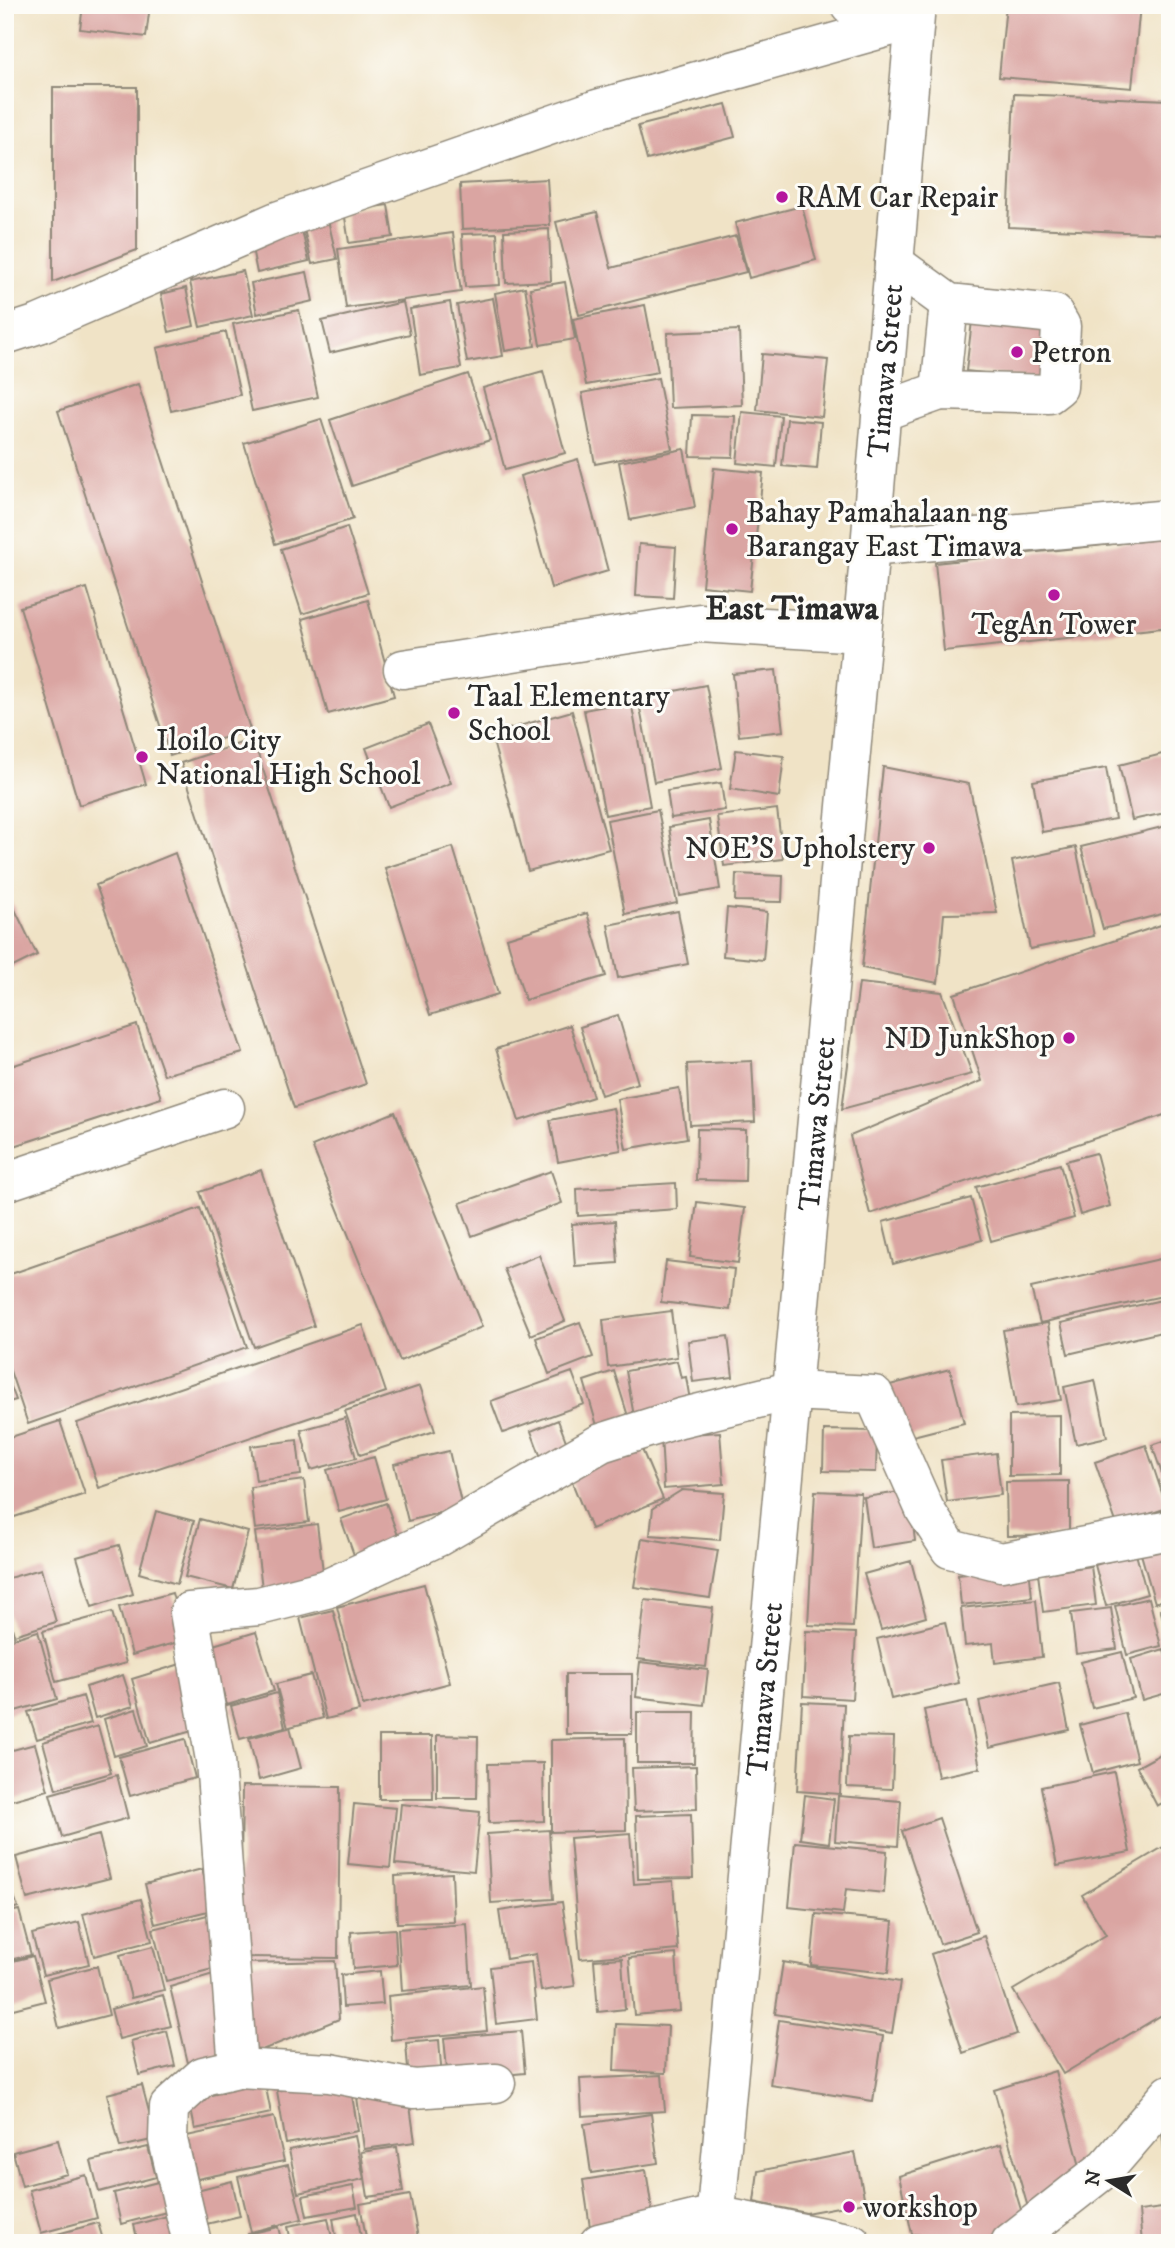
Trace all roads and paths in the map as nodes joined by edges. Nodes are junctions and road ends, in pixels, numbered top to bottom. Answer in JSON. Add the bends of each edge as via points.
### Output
{"nodes":[{"id":1,"x":850,"y":5,"type":"edge"},
{"id":2,"x":915,"y":13,"type":"edge"},
{"id":3,"x":894,"y":263,"type":"junction"},
{"id":4,"x":949,"y":303,"type":"junction"},
{"id":5,"x":5,"y":335,"type":"edge"},
{"id":6,"x":940,"y":391,"type":"junction"},
{"id":7,"x":881,"y":412,"type":"junction"},
{"id":8,"x":1170,"y":519,"type":"edge"},
{"id":9,"x":870,"y":547,"type":"junction"},
{"id":10,"x":861,"y":633,"type":"junction"},
{"id":11,"x":403,"y":669,"type":"dead end"},
{"id":12,"x":225,"y":1108,"type":"dead end"},
{"id":13,"x":5,"y":1182,"type":"edge"},
{"id":14,"x":790,"y":1391,"type":"junction"},
{"id":15,"x":1170,"y":1530,"type":"edge"},
{"id":16,"x":238,"y":2068,"type":"junction"},
{"id":17,"x":496,"y":2083,"type":"dead end"},
{"id":18,"x":1170,"y":2094,"type":"edge"},
{"id":19,"x":714,"y":2229,"type":"edge"},
{"id":20,"x":192,"y":2243,"type":"edge"},
{"id":21,"x":599,"y":2243,"type":"edge"},
{"id":22,"x":852,"y":2243,"type":"edge"},
{"id":23,"x":1010,"y":2243,"type":"edge"}],
"edges":[{"from":1,"to":2,"type":"street"},
{"from":2,"to":3,"type":"street","name":"Timawa Street"},
{"from":2,"to":5,"type":"street","via":[[597,109],[277,221]]},
{"from":3,"to":4,"type":"street"},
{"from":3,"to":7,"type":"street","name":"Timawa Street"},
{"from":4,"to":6,"type":"street"},
{"from":4,"to":6,"type":"street","via":[[1054,314],[1061,326],[1058,387],[1049,394]]},
{"from":6,"to":7,"type":"street"},
{"from":7,"to":9,"type":"street","name":"Timawa Street"},
{"from":8,"to":9,"type":"street"},
{"from":9,"to":10,"type":"street","name":"Timawa Street"},
{"from":10,"to":11,"type":"street","via":[[700,623]]},
{"from":10,"to":14,"type":"street","name":"Timawa Street"},
{"from":12,"to":13,"type":"street"},
{"from":14,"to":15,"type":"street","via":[[874,1395],[925,1510],[950,1549],[1001,1562]]},
{"from":14,"to":16,"type":"street","via":[[601,1443],[438,1537],[326,1589],[259,1606],[189,1612],[215,1760]]},
{"from":14,"to":19,"type":"street","name":"Timawa Street"},
{"from":16,"to":17,"type":"street","via":[[330,2073],[414,2089]]},
{"from":16,"to":20,"type":"street","via":[[203,2076],[169,2106],[168,2140]]},
{"from":18,"to":23,"type":"street","via":[[1107,2167]]},
{"from":19,"to":21,"type":"street"},
{"from":19,"to":22,"type":"street"}]}
